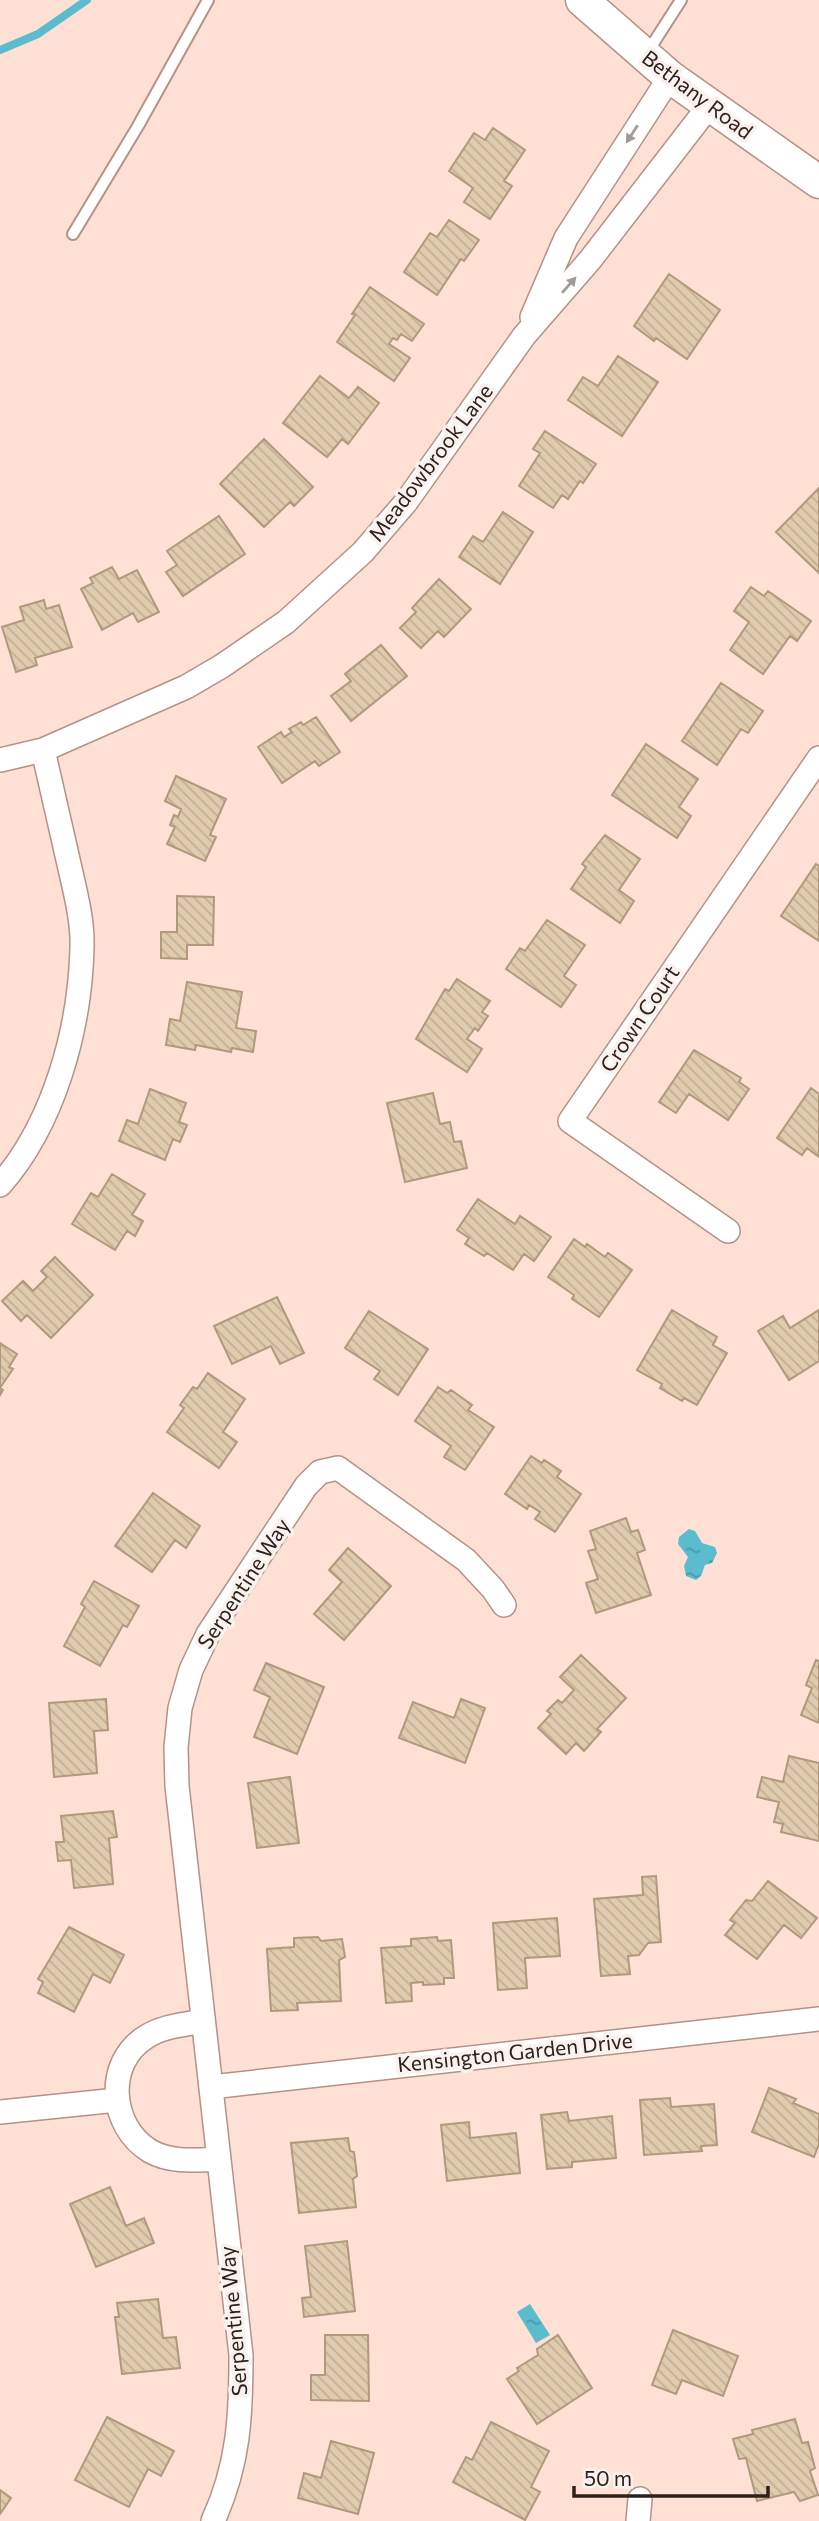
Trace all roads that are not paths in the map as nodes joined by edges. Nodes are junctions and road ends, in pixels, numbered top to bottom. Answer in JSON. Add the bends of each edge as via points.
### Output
{"nodes":[{"id":1,"x":208,"y":0,"type":"edge"},
{"id":2,"x":582,"y":0,"type":"edge"},
{"id":3,"x":681,"y":0,"type":"edge"},
{"id":4,"x":644,"y":57,"type":"junction"},
{"id":5,"x":670,"y":77,"type":"junction"},
{"id":6,"x":709,"y":106,"type":"junction"},
{"id":7,"x":819,"y":182,"type":"edge"},
{"id":8,"x":73,"y":234,"type":"dead end"},
{"id":9,"x":524,"y":336,"type":"junction"},
{"id":10,"x":43,"y":750,"type":"junction"},
{"id":11,"x":0,"y":760,"type":"edge"},
{"id":12,"x":815,"y":773,"type":"edge"},
{"id":13,"x":0,"y":1185,"type":"edge"},
{"id":14,"x":728,"y":1231,"type":"dead end"},
{"id":15,"x":504,"y":1605,"type":"dead end"},
{"id":16,"x":819,"y":2019,"type":"edge"},
{"id":17,"x":203,"y":2021,"type":"junction"},
{"id":18,"x":211,"y":2087,"type":"junction"},
{"id":19,"x":117,"y":2100,"type":"junction"},
{"id":20,"x":0,"y":2112,"type":"edge"},
{"id":21,"x":219,"y":2159,"type":"junction"},
{"id":22,"x":213,"y":2521,"type":"edge"}],
"edges":[{"from":1,"to":8,"type":"lane"},
{"from":2,"to":4,"type":"main road","name":"Bethany Road"},
{"from":3,"to":4,"type":"lane"},
{"from":4,"to":5,"type":"main road","name":"Bethany Road"},
{"from":5,"to":6,"type":"main road","name":"Bethany Road"},
{"from":5,"to":9,"type":"street","name":"Meadowbrook Lane","one_way":true,"via":[[566,238]]},
{"from":6,"to":7,"type":"main road","name":"Bethany Road"},
{"from":9,"to":6,"type":"street","name":"Meadowbrook Lane","one_way":true,"via":[[590,260]]},
{"from":9,"to":10,"type":"street","name":"Meadowbrook Lane","via":[[386,528],[286,622],[186,687]]},
{"from":10,"to":11,"type":"street","name":"Meadowbrook Lane"},
{"from":10,"to":13,"type":"street","via":[[79,908],[82,947],[72,1040],[63,1069],[21,1159]]},
{"from":12,"to":14,"type":"street","name":"Crown Court","via":[[570,1121]]},
{"from":15,"to":17,"type":"street","name":"Serpentine Way","via":[[466,1560],[338,1468],[320,1472],[306,1486],[208,1634],[180,1708],[177,1786]]},
{"from":16,"to":18,"type":"street","name":"Kensington Garden Drive"},
{"from":17,"to":18,"type":"street","name":"Serpentine Way"},
{"from":17,"to":19,"type":"street","via":[[162,2029],[135,2046],[123,2063]]},
{"from":18,"to":21,"type":"street","name":"Serpentine Way"},
{"from":19,"to":20,"type":"street"},
{"from":19,"to":21,"type":"street","via":[[123,2122],[150,2151],[170,2159]]},
{"from":21,"to":22,"type":"street","name":"Serpentine Way","via":[[241,2355],[241,2415],[235,2454]]}]}
